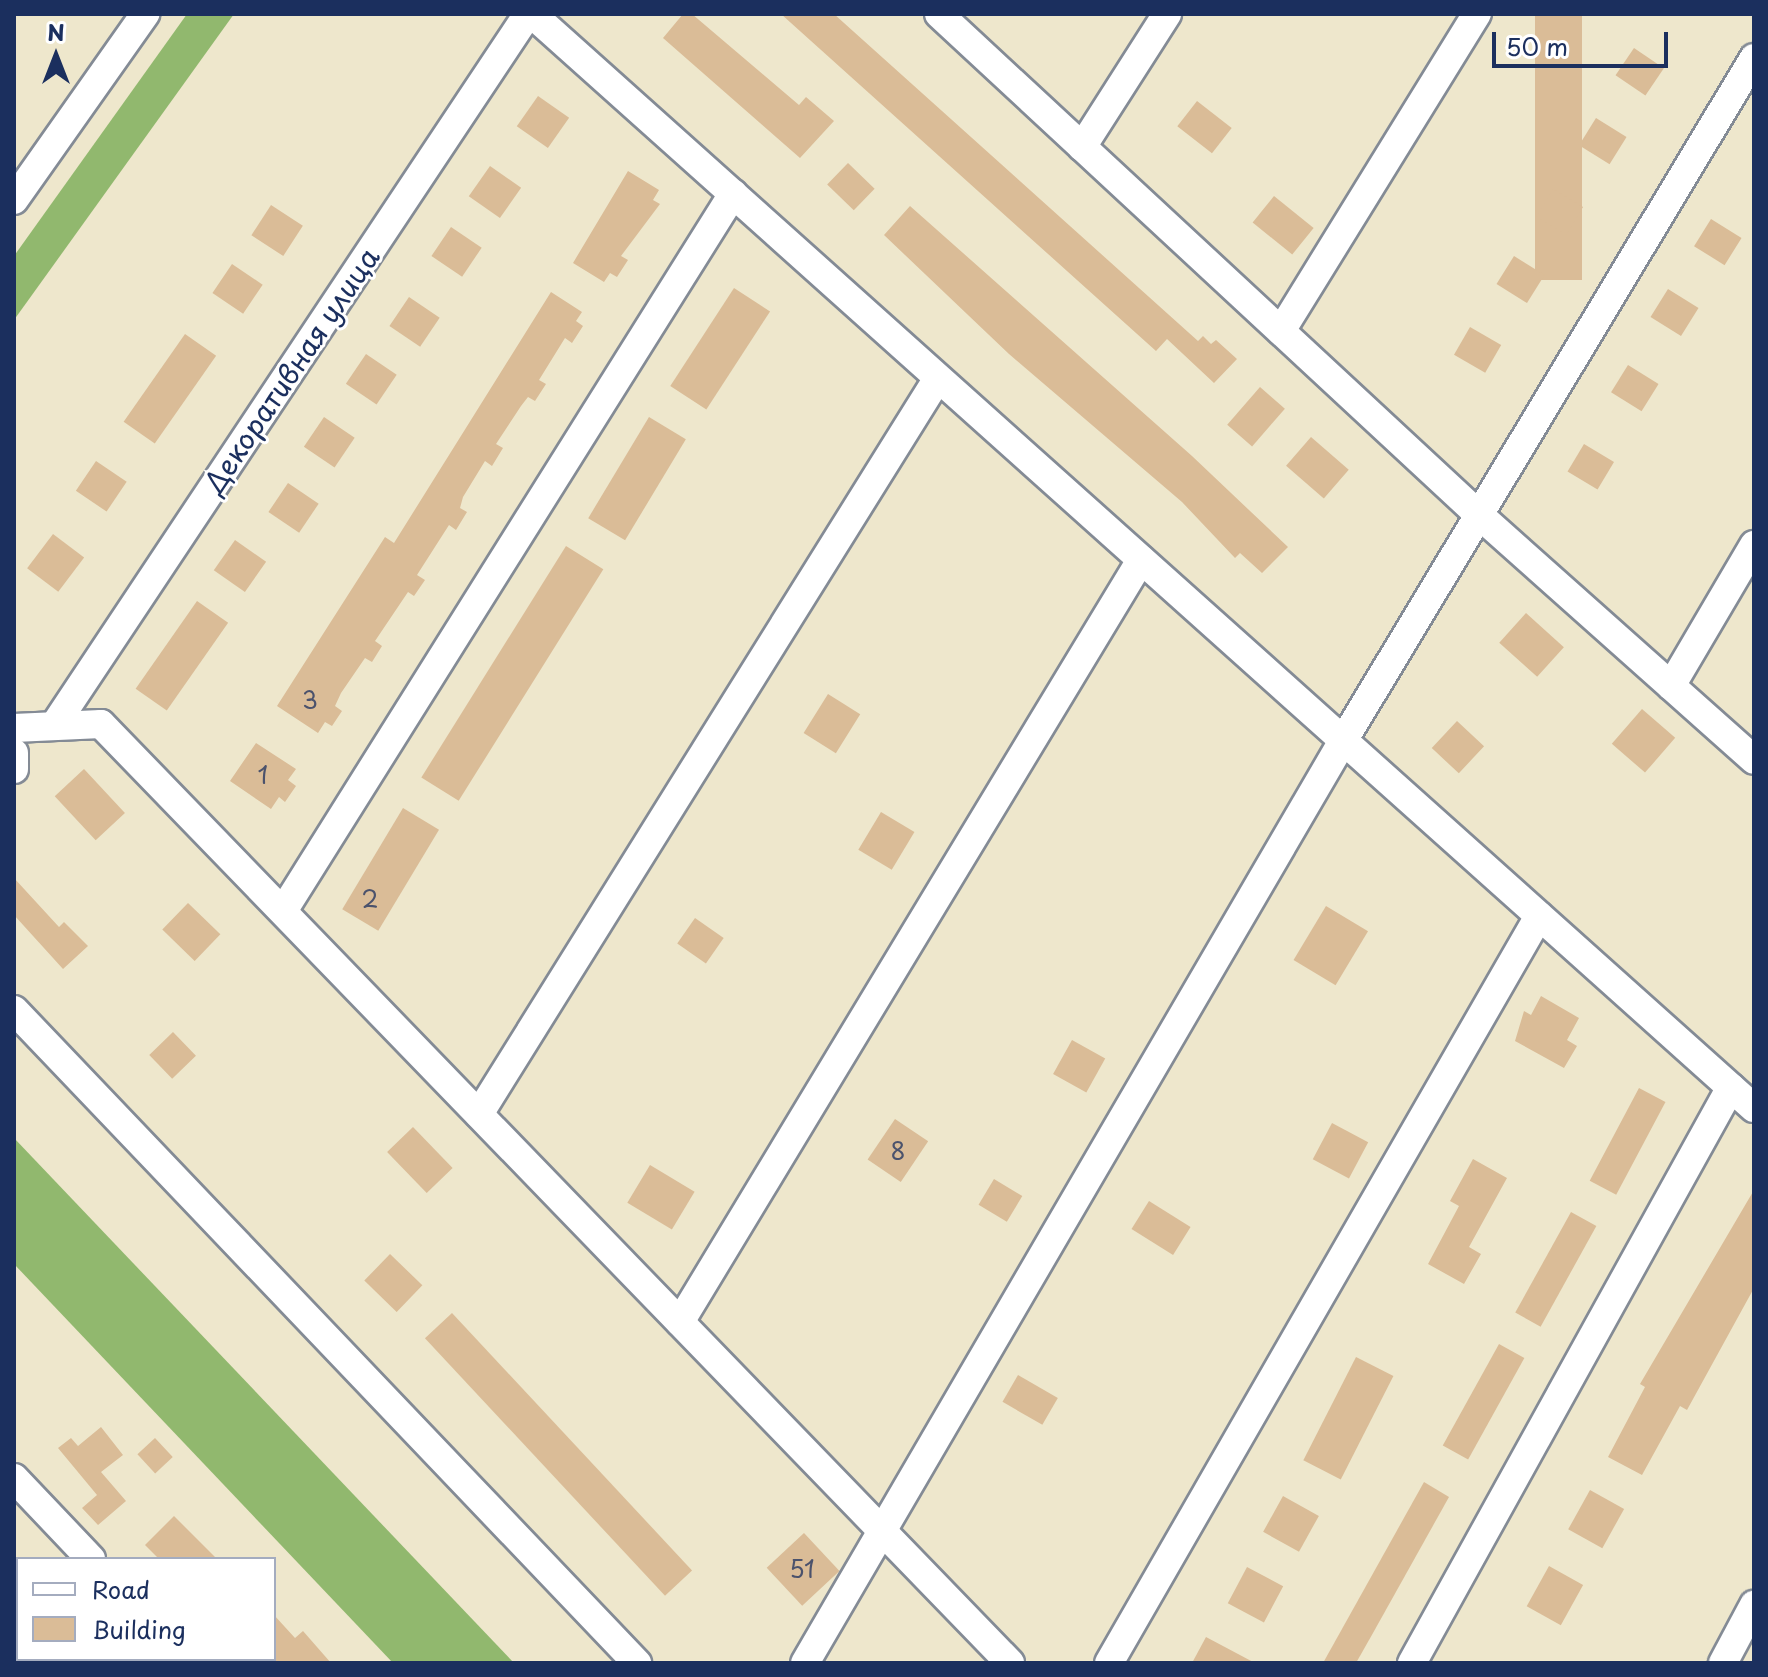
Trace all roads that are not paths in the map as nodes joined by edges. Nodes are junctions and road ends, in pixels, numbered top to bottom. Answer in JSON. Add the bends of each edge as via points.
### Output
{"nodes":[{"id":1,"x":145,"y":14,"type":"edge"},
{"id":2,"x":530,"y":14,"type":"edge"},
{"id":3,"x":939,"y":14,"type":"edge"},
{"id":4,"x":1167,"y":14,"type":"edge"},
{"id":5,"x":1477,"y":14,"type":"edge"},
{"id":6,"x":1754,"y":58,"type":"edge"},
{"id":7,"x":1082,"y":147,"type":"junction"},
{"id":8,"x":733,"y":194,"type":"junction"},
{"id":9,"x":14,"y":200,"type":"edge"},
{"id":10,"x":1281,"y":331,"type":"junction"},
{"id":11,"x":938,"y":378,"type":"junction"},
{"id":12,"x":1479,"y":515,"type":"junction"},
{"id":13,"x":1754,"y":545,"type":"edge"},
{"id":14,"x":1141,"y":560,"type":"junction"},
{"id":15,"x":1671,"y":686,"type":"junction"},
{"id":16,"x":54,"y":726,"type":"junction"},
{"id":17,"x":14,"y":728,"type":"edge"},
{"id":18,"x":1343,"y":741,"type":"junction"},
{"id":19,"x":14,"y":753,"type":"edge"},
{"id":20,"x":1754,"y":760,"type":"edge"},
{"id":21,"x":14,"y":769,"type":"edge"},
{"id":22,"x":283,"y":911,"type":"junction"},
{"id":23,"x":1539,"y":916,"type":"junction"},
{"id":24,"x":14,"y":1010,"type":"edge"},
{"id":25,"x":1731,"y":1087,"type":"junction"},
{"id":26,"x":1754,"y":1108,"type":"edge"},
{"id":27,"x":479,"y":1114,"type":"junction"},
{"id":28,"x":680,"y":1322,"type":"junction"},
{"id":29,"x":14,"y":1478,"type":"edge"},
{"id":30,"x":882,"y":1531,"type":"junction"},
{"id":31,"x":89,"y":1557,"type":"edge"},
{"id":32,"x":1754,"y":1605,"type":"edge"},
{"id":33,"x":637,"y":1663,"type":"edge"},
{"id":34,"x":805,"y":1663,"type":"edge"},
{"id":35,"x":1010,"y":1663,"type":"edge"},
{"id":36,"x":1109,"y":1663,"type":"edge"},
{"id":37,"x":1412,"y":1663,"type":"edge"},
{"id":38,"x":1723,"y":1663,"type":"edge"}],
"edges":[{"from":1,"to":9,"type":"street"},
{"from":2,"to":8,"type":"street"},
{"from":2,"to":16,"type":"street","name":"Декоративная улица"},
{"from":3,"to":7,"type":"street"},
{"from":4,"to":7,"type":"street"},
{"from":5,"to":10,"type":"street"},
{"from":6,"to":12,"type":"street"},
{"from":7,"to":10,"type":"street"},
{"from":8,"to":11,"type":"street"},
{"from":8,"to":22,"type":"street"},
{"from":10,"to":12,"type":"street"},
{"from":11,"to":14,"type":"street"},
{"from":11,"to":27,"type":"street"},
{"from":12,"to":15,"type":"street"},
{"from":12,"to":18,"type":"street"},
{"from":13,"to":15,"type":"street"},
{"from":14,"to":18,"type":"street"},
{"from":14,"to":28,"type":"street"},
{"from":15,"to":20,"type":"street"},
{"from":16,"to":17,"type":"street"},
{"from":16,"to":22,"type":"street","via":[[101,724]]},
{"from":18,"to":23,"type":"street"},
{"from":18,"to":30,"type":"street"},
{"from":19,"to":21,"type":"street"},
{"from":22,"to":27,"type":"street"},
{"from":23,"to":25,"type":"street"},
{"from":23,"to":36,"type":"street"},
{"from":24,"to":33,"type":"street"},
{"from":25,"to":26,"type":"street"},
{"from":25,"to":37,"type":"street"},
{"from":27,"to":28,"type":"street"},
{"from":28,"to":30,"type":"street"},
{"from":29,"to":31,"type":"street"},
{"from":30,"to":34,"type":"street"},
{"from":30,"to":35,"type":"street"},
{"from":32,"to":38,"type":"street"}]}
